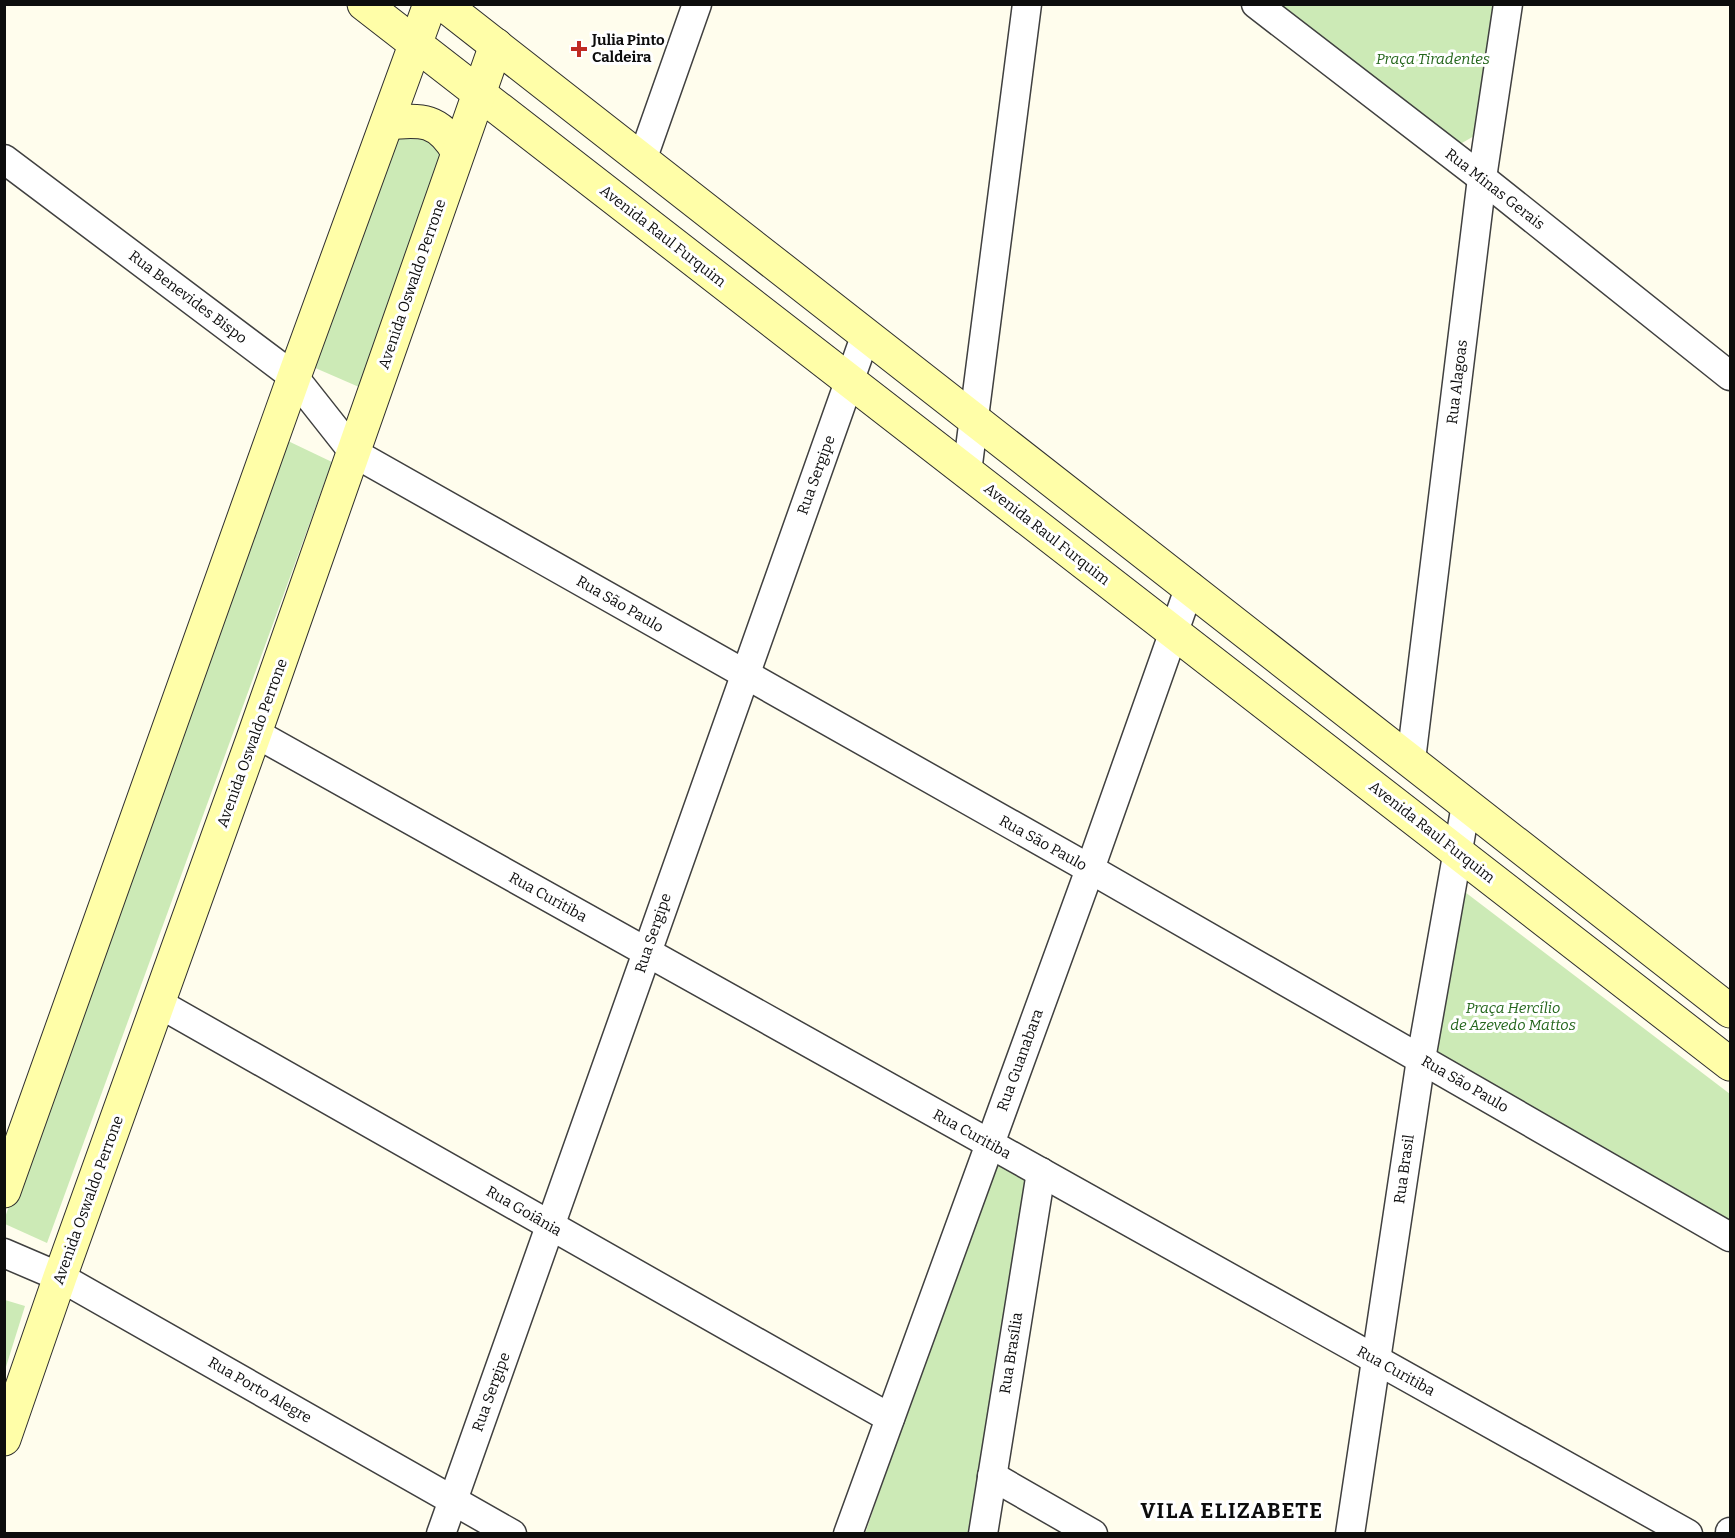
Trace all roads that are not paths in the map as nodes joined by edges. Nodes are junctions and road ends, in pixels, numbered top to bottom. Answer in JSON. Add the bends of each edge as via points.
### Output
{"nodes":[{"id":1,"x":364,"y":4,"type":"edge"},
{"id":2,"x":430,"y":4,"type":"edge"},
{"id":3,"x":443,"y":4,"type":"edge"},
{"id":4,"x":697,"y":4,"type":"edge"},
{"id":5,"x":1027,"y":4,"type":"edge"},
{"id":6,"x":1256,"y":4,"type":"edge"},
{"id":7,"x":1508,"y":4,"type":"edge"},
{"id":8,"x":416,"y":44,"type":"junction"},
{"id":9,"x":496,"y":45,"type":"junction"},
{"id":10,"x":479,"y":94,"type":"junction"},
{"id":11,"x":387,"y":123,"type":"junction"},
{"id":12,"x":458,"y":152,"type":"junction"},
{"id":13,"x":4,"y":159,"type":"edge"},
{"id":14,"x":642,"y":160,"type":"junction"},
{"id":15,"x":1482,"y":178,"type":"junction"},
{"id":16,"x":866,"y":334,"type":"junction"},
{"id":17,"x":1731,"y":376,"type":"edge"},
{"id":18,"x":294,"y":377,"type":"junction"},
{"id":19,"x":849,"y":381,"type":"junction"},
{"id":20,"x":974,"y":418,"type":"junction"},
{"id":21,"x":354,"y":453,"type":"junction"},
{"id":22,"x":967,"y":472,"type":"junction"},
{"id":23,"x":1190,"y":586,"type":"junction"},
{"id":24,"x":1174,"y":632,"type":"junction"},
{"id":25,"x":744,"y":674,"type":"junction"},
{"id":26,"x":255,"y":733,"type":"junction"},
{"id":27,"x":1411,"y":760,"type":"junction"},
{"id":28,"x":1466,"y":805,"type":"junction"},
{"id":29,"x":1458,"y":853,"type":"junction"},
{"id":30,"x":1090,"y":869,"type":"junction"},
{"id":31,"x":646,"y":952,"type":"junction"},
{"id":32,"x":158,"y":1003,"type":"junction"},
{"id":33,"x":1731,"y":1011,"type":"edge"},
{"id":34,"x":1420,"y":1059,"type":"junction"},
{"id":35,"x":1731,"y":1064,"type":"edge"},
{"id":36,"x":990,"y":1144,"type":"junction"},
{"id":37,"x":1041,"y":1172,"type":"junction"},
{"id":38,"x":4,"y":1191,"type":"edge"},
{"id":39,"x":550,"y":1225,"type":"junction"},
{"id":40,"x":1731,"y":1237,"type":"edge"},
{"id":41,"x":4,"y":1253,"type":"edge"},
{"id":42,"x":60,"y":1277,"type":"junction"},
{"id":43,"x":1376,"y":1359,"type":"junction"},
{"id":44,"x":890,"y":1418,"type":"junction"},
{"id":45,"x":4,"y":1439,"type":"edge"},
{"id":46,"x":992,"y":1476,"type":"junction"},
{"id":47,"x":453,"y":1500,"type":"junction"},
{"id":48,"x":441,"y":1533,"type":"edge"},
{"id":49,"x":512,"y":1533,"type":"edge"},
{"id":50,"x":848,"y":1533,"type":"edge"},
{"id":51,"x":983,"y":1533,"type":"edge"},
{"id":52,"x":1093,"y":1533,"type":"edge"},
{"id":53,"x":1350,"y":1533,"type":"edge"},
{"id":54,"x":1688,"y":1533,"type":"edge"}],
"edges":[{"from":1,"to":8,"type":"main road","name":"Avenida Raul Furquim"},
{"from":2,"to":8,"type":"main road"},
{"from":3,"to":9,"type":"main road"},
{"from":4,"to":14,"type":"street"},
{"from":5,"to":20,"type":"street"},
{"from":6,"to":15,"type":"street","name":"Rua Minas Gerais"},
{"from":7,"to":15,"type":"street","name":"Rua Alagoas"},
{"from":8,"to":10,"type":"main road","name":"Avenida Raul Furquim"},
{"from":8,"to":11,"type":"main road"},
{"from":9,"to":10,"type":"main road","name":"Avenida Oswaldo Perrone"},
{"from":9,"to":14,"type":"main road"},
{"from":10,"to":12,"type":"main road","name":"Avenida Oswaldo Perrone"},
{"from":10,"to":19,"type":"main road","name":"Avenida Raul Furquim"},
{"from":11,"to":12,"type":"main road","via":[[412,120],[433,124],[449,137]]},
{"from":11,"to":18,"type":"main road"},
{"from":12,"to":21,"type":"main road","name":"Avenida Oswaldo Perrone"},
{"from":13,"to":18,"type":"street","name":"Rua Benevides Bispo"},
{"from":14,"to":16,"type":"main road"},
{"from":15,"to":17,"type":"street","name":"Rua Minas Gerais"},
{"from":15,"to":27,"type":"street","name":"Rua Alagoas"},
{"from":16,"to":19,"type":"street","name":"Rua Sergipe"},
{"from":16,"to":20,"type":"main road"},
{"from":18,"to":21,"type":"street","name":"Rua Benevides Bispo"},
{"from":18,"to":38,"type":"main road"},
{"from":19,"to":22,"type":"main road","name":"Avenida Raul Furquim"},
{"from":19,"to":25,"type":"street","name":"Rua Sergipe"},
{"from":20,"to":22,"type":"street"},
{"from":20,"to":23,"type":"main road"},
{"from":21,"to":25,"type":"street","name":"Rua São Paulo"},
{"from":21,"to":26,"type":"main road","name":"Avenida Oswaldo Perrone"},
{"from":22,"to":24,"type":"main road","name":"Avenida Raul Furquim"},
{"from":23,"to":24,"type":"street","name":"Rua Guanabara"},
{"from":23,"to":27,"type":"main road"},
{"from":24,"to":29,"type":"main road","name":"Avenida Raul Furquim"},
{"from":24,"to":30,"type":"street","name":"Rua Guanabara"},
{"from":25,"to":30,"type":"street","name":"Rua São Paulo"},
{"from":25,"to":31,"type":"street","name":"Rua Sergipe"},
{"from":26,"to":31,"type":"street","name":"Rua Curitiba"},
{"from":26,"to":32,"type":"main road","name":"Avenida Oswaldo Perrone"},
{"from":27,"to":28,"type":"main road"},
{"from":28,"to":29,"type":"street","name":"Rua Brasil"},
{"from":28,"to":33,"type":"main road"},
{"from":29,"to":34,"type":"street","name":"Rua Brasil"},
{"from":29,"to":35,"type":"main road","name":"Avenida Raul Furquim"},
{"from":30,"to":34,"type":"street","name":"Rua São Paulo"},
{"from":30,"to":36,"type":"street","name":"Rua Guanabara"},
{"from":31,"to":36,"type":"street","name":"Rua Curitiba"},
{"from":31,"to":39,"type":"street","name":"Rua Sergipe"},
{"from":32,"to":39,"type":"street","name":"Rua Goiânia"},
{"from":32,"to":42,"type":"main road","name":"Avenida Oswaldo Perrone"},
{"from":34,"to":40,"type":"street","name":"Rua São Paulo"},
{"from":34,"to":43,"type":"street","name":"Rua Brasil"},
{"from":36,"to":37,"type":"street","name":"Rua Curitiba"},
{"from":36,"to":44,"type":"street","name":"Rua Guanabara"},
{"from":37,"to":43,"type":"street","name":"Rua Curitiba"},
{"from":37,"to":46,"type":"street","name":"Rua Brasília"},
{"from":39,"to":44,"type":"street","name":"Rua Goiânia"},
{"from":39,"to":47,"type":"street","name":"Rua Sergipe"},
{"from":41,"to":42,"type":"street","name":"Rua Porto Alegre"},
{"from":42,"to":45,"type":"main road","name":"Avenida Oswaldo Perrone"},
{"from":42,"to":47,"type":"street","name":"Rua Porto Alegre"},
{"from":43,"to":53,"type":"street","name":"Rua Brasil"},
{"from":43,"to":54,"type":"street","name":"Rua Curitiba"},
{"from":44,"to":50,"type":"street","name":"Rua Guanabara"},
{"from":46,"to":51,"type":"street","name":"Rua Brasília"},
{"from":46,"to":52,"type":"street"},
{"from":47,"to":48,"type":"street","name":"Rua Sergipe"},
{"from":47,"to":49,"type":"street","name":"Rua Porto Alegre"}]}
